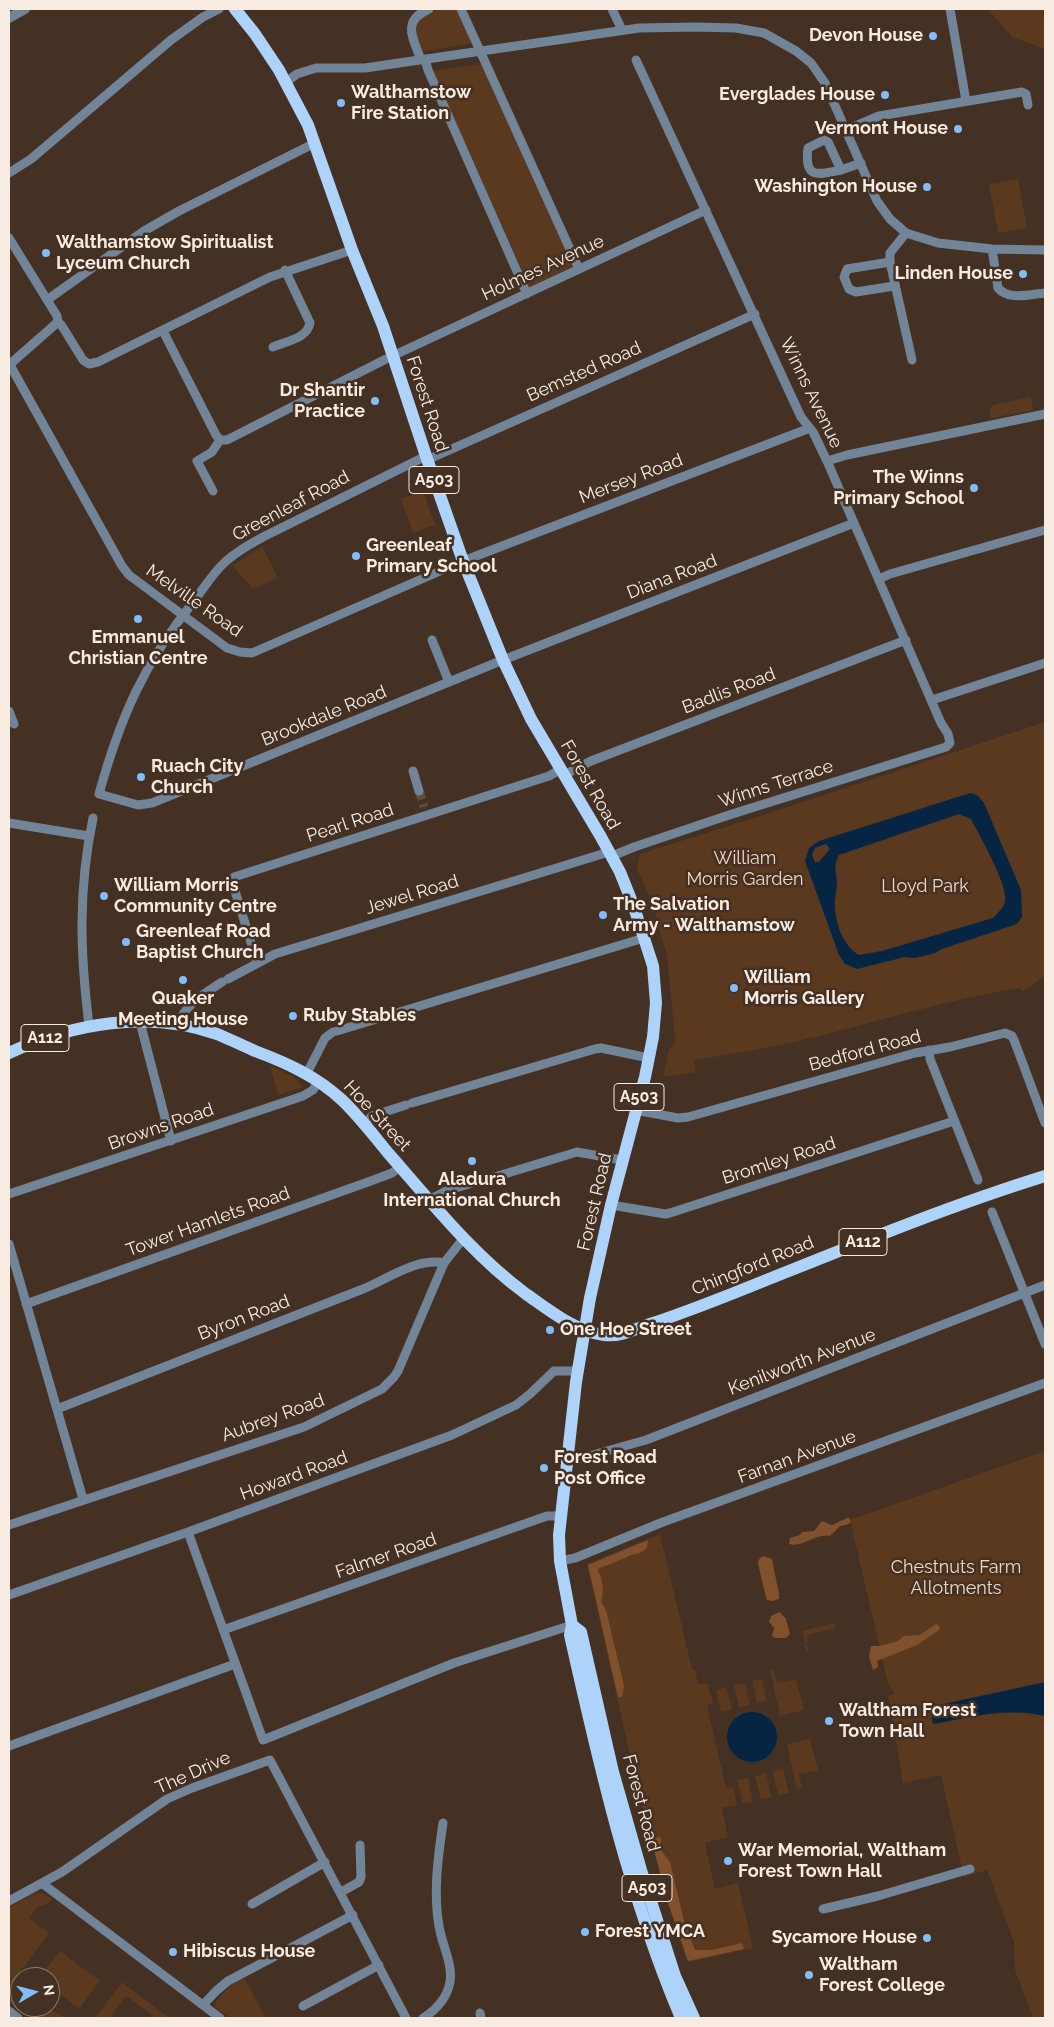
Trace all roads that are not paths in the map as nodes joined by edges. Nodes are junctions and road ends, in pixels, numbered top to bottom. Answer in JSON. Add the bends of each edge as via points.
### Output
{"nodes":[{"id":1,"x":26,"y":9,"type":"edge"},
{"id":2,"x":219,"y":9,"type":"edge"},
{"id":3,"x":235,"y":9,"type":"edge"},
{"id":4,"x":429,"y":9,"type":"edge"},
{"id":5,"x":461,"y":9,"type":"edge"},
{"id":6,"x":612,"y":9,"type":"edge"},
{"id":7,"x":950,"y":9,"type":"edge"},
{"id":8,"x":9,"y":18,"type":"edge"},
{"id":9,"x":622,"y":30,"type":"junction"},
{"id":10,"x":480,"y":52,"type":"junction"},
{"id":11,"x":423,"y":60,"type":"junction"},
{"id":12,"x":636,"y":60,"type":"dead end"},
{"id":13,"x":286,"y":82,"type":"junction"},
{"id":14,"x":966,"y":101,"type":"junction"},
{"id":15,"x":1028,"y":105,"type":"dead end"},
{"id":16,"x":846,"y":130,"type":"junction"},
{"id":17,"x":315,"y":143,"type":"junction"},
{"id":18,"x":861,"y":164,"type":"junction"},
{"id":19,"x":841,"y":170,"type":"dead end"},
{"id":20,"x":9,"y":173,"type":"edge"},
{"id":21,"x":706,"y":210,"type":"junction"},
{"id":22,"x":906,"y":233,"type":"junction"},
{"id":23,"x":9,"y":238,"type":"edge"},
{"id":24,"x":352,"y":250,"type":"junction"},
{"id":25,"x":992,"y":250,"type":"junction"},
{"id":26,"x":1045,"y":250,"type":"edge"},
{"id":27,"x":890,"y":262,"type":"junction"},
{"id":28,"x":579,"y":269,"type":"junction"},
{"id":29,"x":285,"y":270,"type":"junction"},
{"id":30,"x":894,"y":286,"type":"junction"},
{"id":31,"x":1045,"y":293,"type":"edge"},
{"id":32,"x":527,"y":294,"type":"junction"},
{"id":33,"x":47,"y":300,"type":"junction"},
{"id":34,"x":755,"y":314,"type":"junction"},
{"id":35,"x":58,"y":322,"type":"junction"},
{"id":36,"x":163,"y":331,"type":"junction"},
{"id":37,"x":274,"y":347,"type":"dead end"},
{"id":38,"x":393,"y":356,"type":"junction"},
{"id":39,"x":912,"y":360,"type":"dead end"},
{"id":40,"x":9,"y":365,"type":"edge"},
{"id":41,"x":1045,"y":414,"type":"edge"},
{"id":42,"x":810,"y":428,"type":"junction"},
{"id":43,"x":220,"y":440,"type":"junction"},
{"id":44,"x":426,"y":458,"type":"junction"},
{"id":45,"x":827,"y":461,"type":"junction"},
{"id":46,"x":213,"y":491,"type":"dead end"},
{"id":47,"x":854,"y":523,"type":"junction"},
{"id":48,"x":1045,"y":530,"type":"edge"},
{"id":49,"x":463,"y":561,"type":"junction"},
{"id":50,"x":879,"y":579,"type":"junction"},
{"id":51,"x":182,"y":615,"type":"junction"},
{"id":52,"x":432,"y":640,"type":"dead end"},
{"id":53,"x":906,"y":640,"type":"junction"},
{"id":54,"x":503,"y":660,"type":"junction"},
{"id":55,"x":1045,"y":663,"type":"edge"},
{"id":56,"x":449,"y":682,"type":"junction"},
{"id":57,"x":932,"y":700,"type":"junction"},
{"id":58,"x":9,"y":711,"type":"edge"},
{"id":59,"x":14,"y":724,"type":"dead end"},
{"id":60,"x":950,"y":744,"type":"joint"},
{"id":61,"x":413,"y":771,"type":"dead end"},
{"id":62,"x":563,"y":772,"type":"junction"},
{"id":63,"x":420,"y":791,"type":"tunnel mouth"},
{"id":64,"x":98,"y":794,"type":"joint"},
{"id":65,"x":93,"y":818,"type":"dead end"},
{"id":66,"x":9,"y":823,"type":"edge"},
{"id":67,"x":89,"y":836,"type":"junction"},
{"id":68,"x":610,"y":854,"type":"junction"},
{"id":69,"x":644,"y":938,"type":"junction"},
{"id":70,"x":258,"y":962,"type":"junction"},
{"id":71,"x":140,"y":1022,"type":"junction"},
{"id":72,"x":89,"y":1025,"type":"junction"},
{"id":73,"x":178,"y":1025,"type":"junction"},
{"id":74,"x":929,"y":1050,"type":"junction"},
{"id":75,"x":9,"y":1053,"type":"edge"},
{"id":76,"x":649,"y":1058,"type":"junction"},
{"id":77,"x":307,"y":1073,"type":"junction"},
{"id":78,"x":318,"y":1081,"type":"junction"},
{"id":79,"x":635,"y":1110,"type":"junction"},
{"id":80,"x":954,"y":1121,"type":"junction"},
{"id":81,"x":1045,"y":1123,"type":"edge"},
{"id":82,"x":364,"y":1124,"type":"junction"},
{"id":83,"x":171,"y":1141,"type":"junction"},
{"id":84,"x":622,"y":1160,"type":"junction"},
{"id":85,"x":400,"y":1167,"type":"junction"},
{"id":86,"x":1045,"y":1176,"type":"edge"},
{"id":87,"x":978,"y":1180,"type":"dead end"},
{"id":88,"x":9,"y":1194,"type":"edge"},
{"id":89,"x":429,"y":1200,"type":"junction"},
{"id":90,"x":615,"y":1206,"type":"junction"},
{"id":91,"x":992,"y":1212,"type":"dead end"},
{"id":92,"x":463,"y":1239,"type":"junction"},
{"id":93,"x":9,"y":1244,"type":"edge"},
{"id":94,"x":444,"y":1263,"type":"junction"},
{"id":95,"x":1045,"y":1285,"type":"edge"},
{"id":96,"x":1025,"y":1293,"type":"junction"},
{"id":97,"x":26,"y":1304,"type":"junction"},
{"id":98,"x":585,"y":1330,"type":"junction"},
{"id":99,"x":1045,"y":1344,"type":"edge"},
{"id":100,"x":573,"y":1370,"type":"junction"},
{"id":101,"x":1045,"y":1383,"type":"edge"},
{"id":102,"x":57,"y":1409,"type":"junction"},
{"id":103,"x":567,"y":1457,"type":"junction"},
{"id":104,"x":84,"y":1499,"type":"junction"},
{"id":105,"x":560,"y":1516,"type":"junction"},
{"id":106,"x":9,"y":1525,"type":"edge"},
{"id":107,"x":188,"y":1532,"type":"junction"},
{"id":108,"x":560,"y":1561,"type":"junction"},
{"id":109,"x":9,"y":1595,"type":"edge"},
{"id":110,"x":572,"y":1625,"type":"junction"},
{"id":111,"x":223,"y":1630,"type":"junction"},
{"id":112,"x":235,"y":1664,"type":"junction"},
{"id":113,"x":9,"y":1746,"type":"edge"},
{"id":114,"x":443,"y":1823,"type":"dead end"},
{"id":115,"x":360,"y":1845,"type":"dead end"},
{"id":116,"x":325,"y":1862,"type":"junction"},
{"id":117,"x":970,"y":1869,"type":"dead end"},
{"id":118,"x":43,"y":1884,"type":"junction"},
{"id":119,"x":341,"y":1892,"type":"junction"},
{"id":120,"x":9,"y":1901,"type":"edge"},
{"id":121,"x":252,"y":1904,"type":"dead end"},
{"id":122,"x":823,"y":1909,"type":"dead end"},
{"id":123,"x":353,"y":1915,"type":"junction"},
{"id":124,"x":379,"y":1965,"type":"junction"},
{"id":125,"x":203,"y":2005,"type":"junction"},
{"id":126,"x":303,"y":2006,"type":"dead end"},
{"id":127,"x":9,"y":2011,"type":"edge"},
{"id":128,"x":18,"y":2018,"type":"edge"},
{"id":129,"x":220,"y":2018,"type":"edge"},
{"id":130,"x":406,"y":2018,"type":"edge"},
{"id":131,"x":423,"y":2018,"type":"edge"},
{"id":132,"x":681,"y":2018,"type":"edge"},
{"id":133,"x":694,"y":2018,"type":"edge"}],
"edges":[{"from":1,"to":8,"type":"street"},
{"from":2,"to":20,"type":"street","via":[[171,40],[31,159]]},
{"from":3,"to":13,"type":"main road","name":"Forest Road","number":"A503"},
{"from":4,"to":11,"type":"street","via":[[419,13],[411,26]]},
{"from":5,"to":10,"type":"street"},
{"from":6,"to":9,"type":"street"},
{"from":7,"to":14,"type":"street"},
{"from":9,"to":10,"type":"street"},
{"from":9,"to":16,"type":"street","via":[[695,26],[736,28],[764,34],[811,63],[825,83]]},
{"from":10,"to":11,"type":"street"},
{"from":10,"to":28,"type":"street"},
{"from":11,"to":13,"type":"street","via":[[365,68],[316,68],[297,74]]},
{"from":11,"to":32,"type":"street"},
{"from":12,"to":21,"type":"street","name":"Winns Avenue"},
{"from":13,"to":17,"type":"main road","name":"Forest Road","number":"A503"},
{"from":14,"to":15,"type":"street","via":[[1022,92],[1026,94]]},
{"from":14,"to":16,"type":"street","via":[[880,116]]},
{"from":16,"to":18,"type":"street"},
{"from":17,"to":24,"type":"main road","name":"Forest Road","number":"A503"},
{"from":17,"to":33,"type":"street","via":[[144,231]]},
{"from":18,"to":19,"type":"street"},
{"from":18,"to":22,"type":"street","via":[[877,201]]},
{"from":21,"to":28,"type":"street","name":"Holmes Avenue"},
{"from":21,"to":34,"type":"street","name":"Winns Avenue"},
{"from":22,"to":25,"type":"street","via":[[938,243]]},
{"from":22,"to":27,"type":"street","via":[[890,253]]},
{"from":23,"to":33,"type":"street"},
{"from":24,"to":29,"type":"street"},
{"from":24,"to":38,"type":"main road","name":"Forest Road","number":"A503"},
{"from":25,"to":26,"type":"street"},
{"from":25,"to":31,"type":"street","via":[[998,288],[1002,293],[1008,296]]},
{"from":27,"to":30,"type":"street"},
{"from":27,"to":30,"type":"street","via":[[847,269],[844,277],[849,290],[856,292]]},
{"from":28,"to":32,"type":"street","name":"Holmes Avenue"},
{"from":29,"to":36,"type":"street"},
{"from":29,"to":37,"type":"street","via":[[310,328]]},
{"from":30,"to":39,"type":"street"},
{"from":32,"to":38,"type":"street","name":"Holmes Avenue"},
{"from":33,"to":35,"type":"street"},
{"from":34,"to":42,"type":"street","name":"Winns Avenue","via":[[801,417]]},
{"from":34,"to":44,"type":"street","name":"Bemsted Road"},
{"from":35,"to":36,"type":"street","via":[[89,364]]},
{"from":35,"to":40,"type":"street"},
{"from":36,"to":43,"type":"street"},
{"from":38,"to":43,"type":"street","name":"Holmes Avenue","via":[[227,440]]},
{"from":38,"to":44,"type":"main road","name":"Forest Road","number":"A503"},
{"from":40,"to":51,"type":"street","name":"Melville Road","via":[[122,566]]},
{"from":41,"to":45,"type":"street"},
{"from":42,"to":45,"type":"street","name":"Winns Avenue"},
{"from":42,"to":49,"type":"street","name":"Mersey Road"},
{"from":43,"to":46,"type":"street","via":[[212,452],[197,461]]},
{"from":44,"to":49,"type":"main road","name":"Forest Road","number":"A503"},
{"from":44,"to":51,"type":"street","name":"Greenleaf Road","via":[[248,545],[224,563]]},
{"from":45,"to":47,"type":"street","name":"Winns Avenue"},
{"from":47,"to":50,"type":"street","name":"Winns Avenue"},
{"from":47,"to":54,"type":"street","name":"Diana Road"},
{"from":48,"to":50,"type":"street"},
{"from":49,"to":51,"type":"street","name":"Melville Road","via":[[252,652],[227,648]]},
{"from":49,"to":54,"type":"main road","name":"Forest Road","number":"A503"},
{"from":50,"to":53,"type":"street","name":"Winns Avenue"},
{"from":51,"to":64,"type":"street","name":"Greenleaf Road","via":[[154,656],[127,708]]},
{"from":52,"to":56,"type":"street"},
{"from":53,"to":57,"type":"street","name":"Winns Avenue"},
{"from":53,"to":62,"type":"street","name":"Badlis Road"},
{"from":54,"to":56,"type":"street","name":"Brookdale Road"},
{"from":54,"to":62,"type":"main road","name":"Forest Road","number":"A503","via":[[531,719]]},
{"from":55,"to":57,"type":"street"},
{"from":56,"to":64,"type":"street","name":"Brookdale Road","via":[[152,803],[138,805]]},
{"from":57,"to":60,"type":"street","name":"Winns Avenue"},
{"from":58,"to":59,"type":"street"},
{"from":60,"to":68,"type":"street","name":"Winns Terrace"},
{"from":61,"to":63,"type":"street"},
{"from":62,"to":68,"type":"main road","name":"Forest Road","number":"A503"},
{"from":62,"to":70,"type":"street","name":"Pearl Road","via":[[425,811],[234,877],[232,881]]},
{"from":65,"to":67,"type":"street"},
{"from":66,"to":67,"type":"street"},
{"from":67,"to":72,"type":"street","via":[[81,914],[83,978]]},
{"from":68,"to":69,"type":"main road","name":"Forest Road","number":"A503","via":[[630,894]]},
{"from":68,"to":70,"type":"street","name":"Jewel Road","via":[[275,954]]},
{"from":69,"to":76,"type":"main road","name":"Forest Road","number":"A503","via":[[653,966],[656,991]]},
{"from":69,"to":77,"type":"street","via":[[335,1032],[325,1038]]},
{"from":70,"to":73,"type":"street","name":"Jewel Road","via":[[191,1004],[181,1014]]},
{"from":71,"to":72,"type":"main road","name":"Hoe Street","number":"A112"},
{"from":71,"to":73,"type":"main road","name":"Hoe Street","number":"A112"},
{"from":71,"to":83,"type":"street"},
{"from":72,"to":75,"type":"main road","name":"Hoe Street","number":"A112","via":[[49,1036]]},
{"from":73,"to":77,"type":"main road","name":"Hoe Street","number":"A112","via":[[216,1034]]},
{"from":74,"to":79,"type":"street","name":"Bedford Road","via":[[688,1117]]},
{"from":74,"to":80,"type":"street"},
{"from":74,"to":81,"type":"street","name":"Bedford Road","via":[[1009,1034]]},
{"from":76,"to":79,"type":"main road","name":"Forest Road","number":"A503"},
{"from":76,"to":82,"type":"street","via":[[594,1049],[372,1116]]},
{"from":77,"to":78,"type":"main road","name":"Hoe Street","number":"A112"},
{"from":78,"to":82,"type":"main road","name":"Hoe Street","number":"A112"},
{"from":78,"to":83,"type":"street","name":"Browns Road","via":[[303,1096]]},
{"from":79,"to":84,"type":"main road","name":"Forest Road","number":"A503"},
{"from":80,"to":87,"type":"street"},
{"from":80,"to":90,"type":"street","name":"Bromley Road","via":[[670,1213]]},
{"from":82,"to":85,"type":"main road","name":"Hoe Street","number":"A112"},
{"from":83,"to":88,"type":"street","name":"Browns Road"},
{"from":84,"to":89,"type":"street","via":[[577,1152],[446,1191]]},
{"from":84,"to":90,"type":"main road","name":"Forest Road","number":"A503"},
{"from":85,"to":89,"type":"main road","name":"Hoe Street","number":"A112"},
{"from":85,"to":97,"type":"street","name":"Tower Hamlets Road","via":[[368,1182]]},
{"from":86,"to":98,"type":"main road","name":"Chingford Road","number":"A112","via":[[971,1199],[637,1329],[611,1336]]},
{"from":89,"to":92,"type":"main road","name":"Hoe Street","number":"A112"},
{"from":90,"to":98,"type":"main road","name":"Forest Road","number":"A503"},
{"from":91,"to":96,"type":"street"},
{"from":92,"to":94,"type":"street","name":"Aubrey Road"},
{"from":92,"to":98,"type":"main road","name":"Hoe Street","number":"A112","via":[[514,1285]]},
{"from":93,"to":97,"type":"street"},
{"from":94,"to":102,"type":"street","name":"Byron Road","via":[[411,1267],[363,1290]]},
{"from":94,"to":104,"type":"street","name":"Aubrey Road","via":[[398,1371],[382,1389],[304,1427]]},
{"from":95,"to":96,"type":"street","name":"Kenilworth Avenue"},
{"from":96,"to":99,"type":"street"},
{"from":96,"to":103,"type":"street","name":"Kenilworth Avenue","via":[[646,1440],[582,1458]]},
{"from":97,"to":102,"type":"street"},
{"from":98,"to":100,"type":"main road","name":"Forest Road","number":"A503"},
{"from":100,"to":103,"type":"main road","name":"Forest Road","number":"A503"},
{"from":100,"to":107,"type":"street","name":"Howard Road","via":[[554,1371],[516,1405],[470,1428]]},
{"from":101,"to":108,"type":"street","name":"Farnan Avenue"},
{"from":102,"to":104,"type":"street"},
{"from":103,"to":105,"type":"main road","name":"Forest Road","number":"A503"},
{"from":104,"to":106,"type":"street","name":"Aubrey Road"},
{"from":105,"to":108,"type":"main road","name":"Forest Road","number":"A503"},
{"from":105,"to":111,"type":"street","name":"Falmer Road","via":[[547,1516]]},
{"from":107,"to":109,"type":"street","name":"Howard Road"},
{"from":107,"to":111,"type":"street"},
{"from":108,"to":110,"type":"main road","name":"Forest Road","number":"A503"},
{"from":110,"to":112,"type":"street","via":[[454,1663],[263,1740]]},
{"from":110,"to":132,"type":"main road","name":"Forest Road","number":"A503","via":[[570,1639],[620,1840],[657,1959]]},
{"from":110,"to":133,"type":"main road","name":"Forest Road","number":"A503","via":[[581,1632],[613,1772],[641,1870],[675,1976]]},
{"from":111,"to":112,"type":"street"},
{"from":112,"to":113,"type":"street"},
{"from":114,"to":131,"type":"street","via":[[437,1866],[437,1912],[450,1976],[440,2004]]},
{"from":115,"to":119,"type":"street","via":[[359,1882]]},
{"from":116,"to":118,"type":"street","name":"The Drive","via":[[270,1760],[167,1799]]},
{"from":116,"to":119,"type":"street","name":"The Drive"},
{"from":116,"to":121,"type":"street"},
{"from":117,"to":122,"type":"street"},
{"from":118,"to":120,"type":"street","name":"The Drive"},
{"from":118,"to":125,"type":"street"},
{"from":119,"to":123,"type":"street","name":"The Drive"},
{"from":123,"to":124,"type":"street","name":"The Drive"},
{"from":123,"to":125,"type":"street","via":[[228,1982]]},
{"from":124,"to":126,"type":"street"},
{"from":124,"to":130,"type":"street","name":"The Drive"},
{"from":125,"to":129,"type":"street"},
{"from":127,"to":128,"type":"street"}]}
